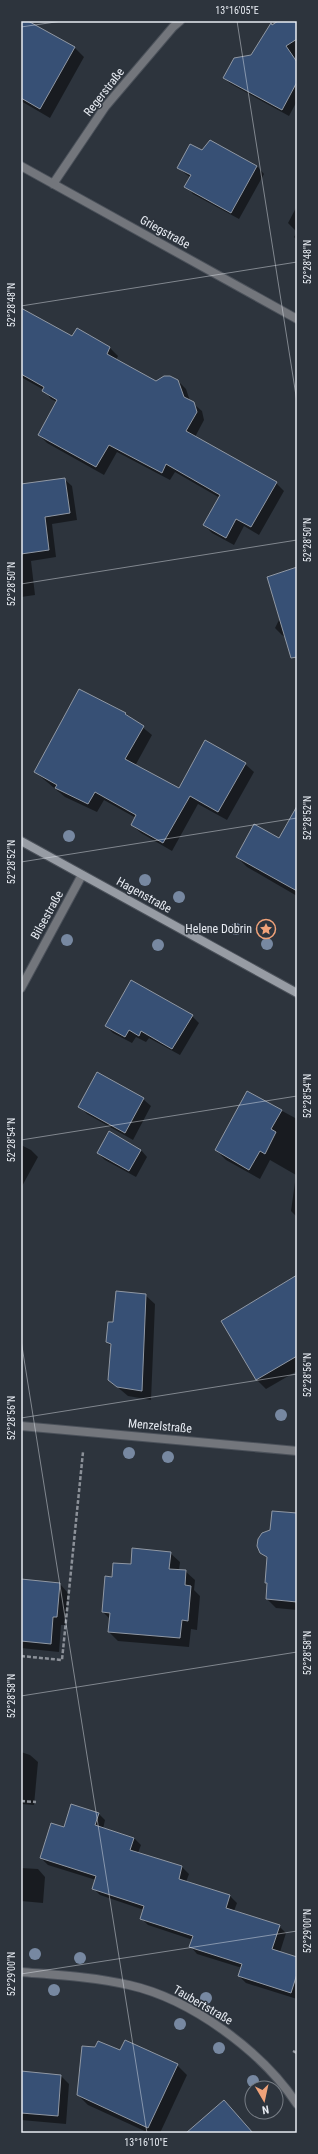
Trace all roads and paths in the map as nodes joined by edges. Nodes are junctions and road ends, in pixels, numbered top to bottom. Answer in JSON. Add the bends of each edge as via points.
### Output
{"nodes":[{"id":1,"x":180,"y":21,"type":"edge"},
{"id":2,"x":21,"y":166,"type":"edge"},
{"id":3,"x":53,"y":184,"type":"junction"},
{"id":4,"x":297,"y":319,"type":"edge"},
{"id":5,"x":21,"y":841,"type":"edge"},
{"id":6,"x":82,"y":874,"type":"junction"},
{"id":7,"x":21,"y":988,"type":"edge"},
{"id":8,"x":297,"y":993,"type":"edge"},
{"id":9,"x":21,"y":1426,"type":"edge"},
{"id":10,"x":297,"y":1451,"type":"edge"},
{"id":11,"x":84,"y":1452,"type":"dead end"},
{"id":12,"x":21,"y":1656,"type":"edge"},
{"id":13,"x":21,"y":1801,"type":"edge"},
{"id":14,"x":36,"y":1802,"type":"dead end"},
{"id":15,"x":21,"y":1972,"type":"edge"},
{"id":16,"x":293,"y":2051,"type":"dead end"},
{"id":17,"x":297,"y":2053,"type":"edge"},
{"id":18,"x":297,"y":2104,"type":"edge"}],
"edges":[{"from":1,"to":3,"type":"street","name":"Regerstraße","via":[[105,108]]},
{"from":2,"to":3,"type":"street","name":"Griegstraße"},
{"from":3,"to":4,"type":"street","name":"Griegstraße"},
{"from":5,"to":6,"type":"main road","name":"Hagenstraße"},
{"from":6,"to":7,"type":"street","name":"Bilsestraße"},
{"from":6,"to":8,"type":"main road","name":"Hagenstraße"},
{"from":9,"to":10,"type":"street","name":"Menzelstraße"},
{"from":11,"to":12,"type":"path","via":[[62,1660]]},
{"from":13,"to":14,"type":"path"},
{"from":15,"to":18,"type":"street","name":"Taubertstraße","via":[[102,1980],[130,1985],[167,1997],[227,2032],[262,2064]]},
{"from":16,"to":17,"type":"path"}]}
